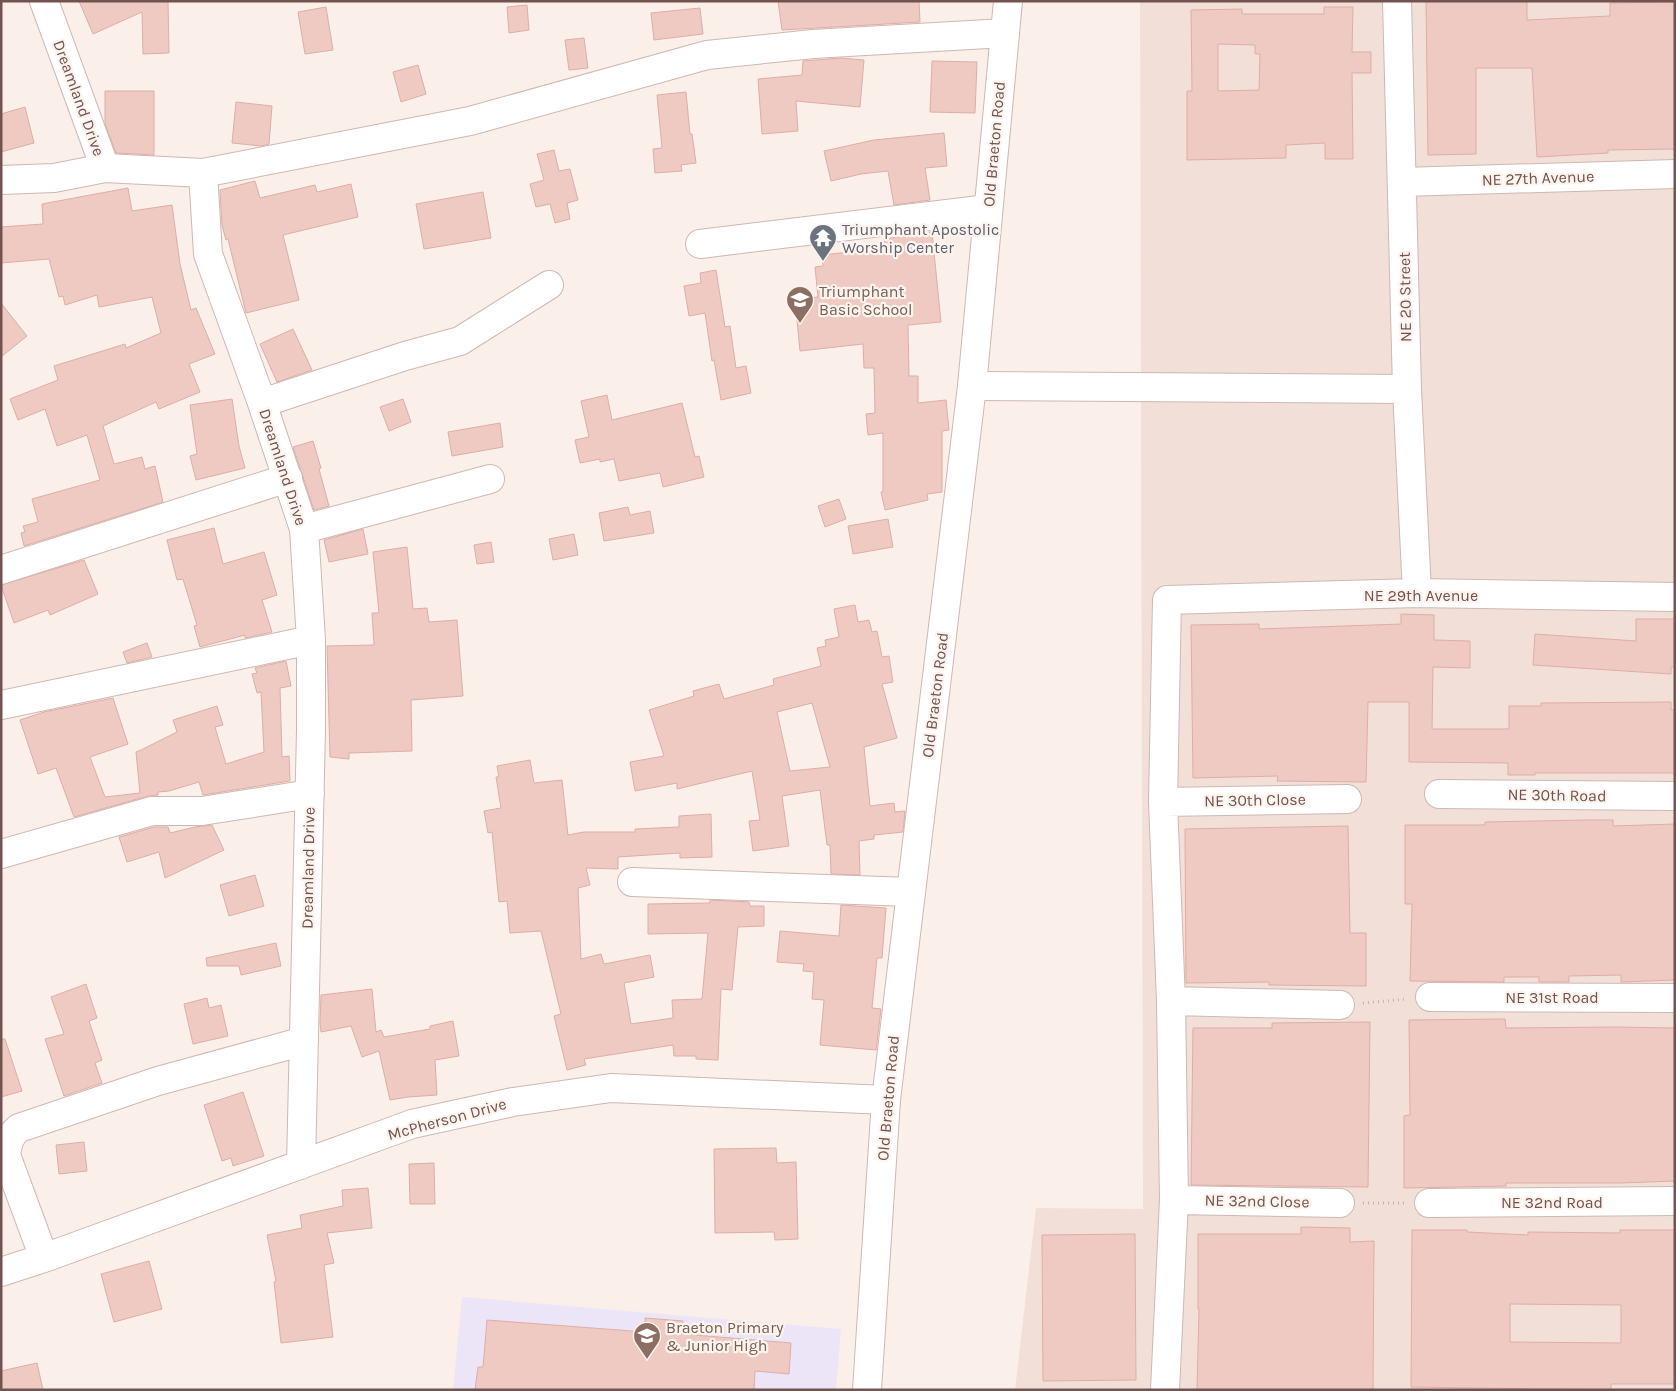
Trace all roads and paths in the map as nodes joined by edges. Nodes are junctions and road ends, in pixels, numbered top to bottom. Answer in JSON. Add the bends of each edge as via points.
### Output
{"nodes":[{"id":1,"x":44,"y":1,"type":"edge"},
{"id":2,"x":1008,"y":1,"type":"edge"},
{"id":3,"x":1397,"y":1,"type":"edge"},
{"id":4,"x":1005,"y":33,"type":"junction"},
{"id":5,"x":105,"y":168,"type":"junction"},
{"id":6,"x":203,"y":173,"type":"junction"},
{"id":7,"x":1675,"y":174,"type":"edge"},
{"id":8,"x":1,"y":180,"type":"edge"},
{"id":9,"x":1402,"y":182,"type":"junction"},
{"id":10,"x":988,"y":209,"type":"junction"},
{"id":11,"x":700,"y":244,"type":"dead end"},
{"id":12,"x":549,"y":285,"type":"dead end"},
{"id":13,"x":972,"y":386,"type":"junction"},
{"id":14,"x":1407,"y":389,"type":"junction"},
{"id":15,"x":262,"y":403,"type":"junction"},
{"id":16,"x":288,"y":478,"type":"junction"},
{"id":17,"x":490,"y":479,"type":"dead end"},
{"id":18,"x":304,"y":529,"type":"junction"},
{"id":19,"x":1,"y":570,"type":"edge"},
{"id":20,"x":1417,"y":593,"type":"junction"},
{"id":21,"x":1675,"y":597,"type":"edge"},
{"id":22,"x":311,"y":640,"type":"junction"},
{"id":23,"x":1,"y":705,"type":"edge"},
{"id":24,"x":310,"y":794,"type":"junction"},
{"id":25,"x":1438,"y":794,"type":"dead end"},
{"id":26,"x":1675,"y":796,"type":"edge"},
{"id":27,"x":1347,"y":799,"type":"dead end"},
{"id":28,"x":1163,"y":802,"type":"junction"},
{"id":29,"x":1,"y":854,"type":"edge"},
{"id":30,"x":632,"y":882,"type":"dead end"},
{"id":31,"x":911,"y":892,"type":"junction"},
{"id":32,"x":1430,"y":997,"type":"joint"},
{"id":33,"x":1675,"y":998,"type":"edge"},
{"id":34,"x":1171,"y":1001,"type":"junction"},
{"id":35,"x":1340,"y":1005,"type":"joint"},
{"id":36,"x":304,"y":1041,"type":"junction"},
{"id":37,"x":886,"y":1100,"type":"junction"},
{"id":38,"x":301,"y":1166,"type":"junction"},
{"id":39,"x":1174,"y":1200,"type":"junction"},
{"id":40,"x":1675,"y":1201,"type":"edge"},
{"id":41,"x":1340,"y":1203,"type":"joint"},
{"id":42,"x":1429,"y":1203,"type":"joint"},
{"id":43,"x":44,"y":1258,"type":"junction"},
{"id":44,"x":1,"y":1272,"type":"edge"},
{"id":45,"x":867,"y":1390,"type":"edge"},
{"id":46,"x":1165,"y":1390,"type":"edge"}],
"edges":[{"from":1,"to":5,"type":"street","name":"Dreamland Drive"},
{"from":2,"to":4,"type":"street","name":"Old Braeton Road"},
{"from":3,"to":9,"type":"street","name":"NE 20 Street"},
{"from":4,"to":6,"type":"street","via":[[813,44],[707,55],[470,121]]},
{"from":4,"to":10,"type":"street","name":"Old Braeton Road"},
{"from":5,"to":6,"type":"street","name":"Dreamland Drive"},
{"from":5,"to":8,"type":"street","via":[[54,178]]},
{"from":6,"to":15,"type":"street","name":"Dreamland Drive","via":[[208,254]]},
{"from":7,"to":9,"type":"street","name":"NE 27th Avenue"},
{"from":9,"to":14,"type":"street","name":"NE 20 Street"},
{"from":10,"to":11,"type":"street"},
{"from":10,"to":13,"type":"street","name":"Old Braeton Road"},
{"from":12,"to":15,"type":"street","via":[[460,341]]},
{"from":13,"to":14,"type":"street"},
{"from":13,"to":31,"type":"street","name":"Old Braeton Road"},
{"from":14,"to":20,"type":"street","name":"NE 20 Street"},
{"from":15,"to":16,"type":"street","name":"Dreamland Drive"},
{"from":16,"to":18,"type":"street","name":"Dreamland Drive"},
{"from":16,"to":19,"type":"street"},
{"from":17,"to":18,"type":"street"},
{"from":18,"to":22,"type":"street","name":"Dreamland Drive"},
{"from":20,"to":21,"type":"street","name":"NE 29th Avenue"},
{"from":20,"to":28,"type":"street","name":"NE 29th Avenue","via":[[1167,600]]},
{"from":22,"to":23,"type":"street"},
{"from":22,"to":24,"type":"street","name":"Dreamland Drive"},
{"from":24,"to":29,"type":"street","via":[[202,812],[152,810]]},
{"from":24,"to":36,"type":"street","name":"Dreamland Drive"},
{"from":25,"to":26,"type":"street","name":"NE 30th Road"},
{"from":27,"to":28,"type":"street","name":"NE 30th Close"},
{"from":28,"to":34,"type":"street"},
{"from":30,"to":31,"type":"street"},
{"from":31,"to":37,"type":"street","name":"Old Braeton Road"},
{"from":32,"to":33,"type":"street","name":"NE 31st Road"},
{"from":32,"to":35,"type":"path"},
{"from":34,"to":35,"type":"street"},
{"from":34,"to":39,"type":"street"},
{"from":36,"to":38,"type":"street","name":"Dreamland Drive"},
{"from":36,"to":43,"type":"street","via":[[158,1081],[19,1128],[12,1134],[6,1155]]},
{"from":37,"to":38,"type":"street","name":"McPherson Drive","via":[[611,1088],[513,1102],[412,1124]]},
{"from":37,"to":45,"type":"street","name":"Old Braeton Road"},
{"from":38,"to":43,"type":"street","name":"McPherson Drive"},
{"from":39,"to":41,"type":"street","name":"NE 32nd Close"},
{"from":39,"to":46,"type":"street"},
{"from":40,"to":42,"type":"street","name":"NE 32nd Road"},
{"from":41,"to":42,"type":"path"},
{"from":43,"to":44,"type":"street","name":"McPherson Drive"}]}
